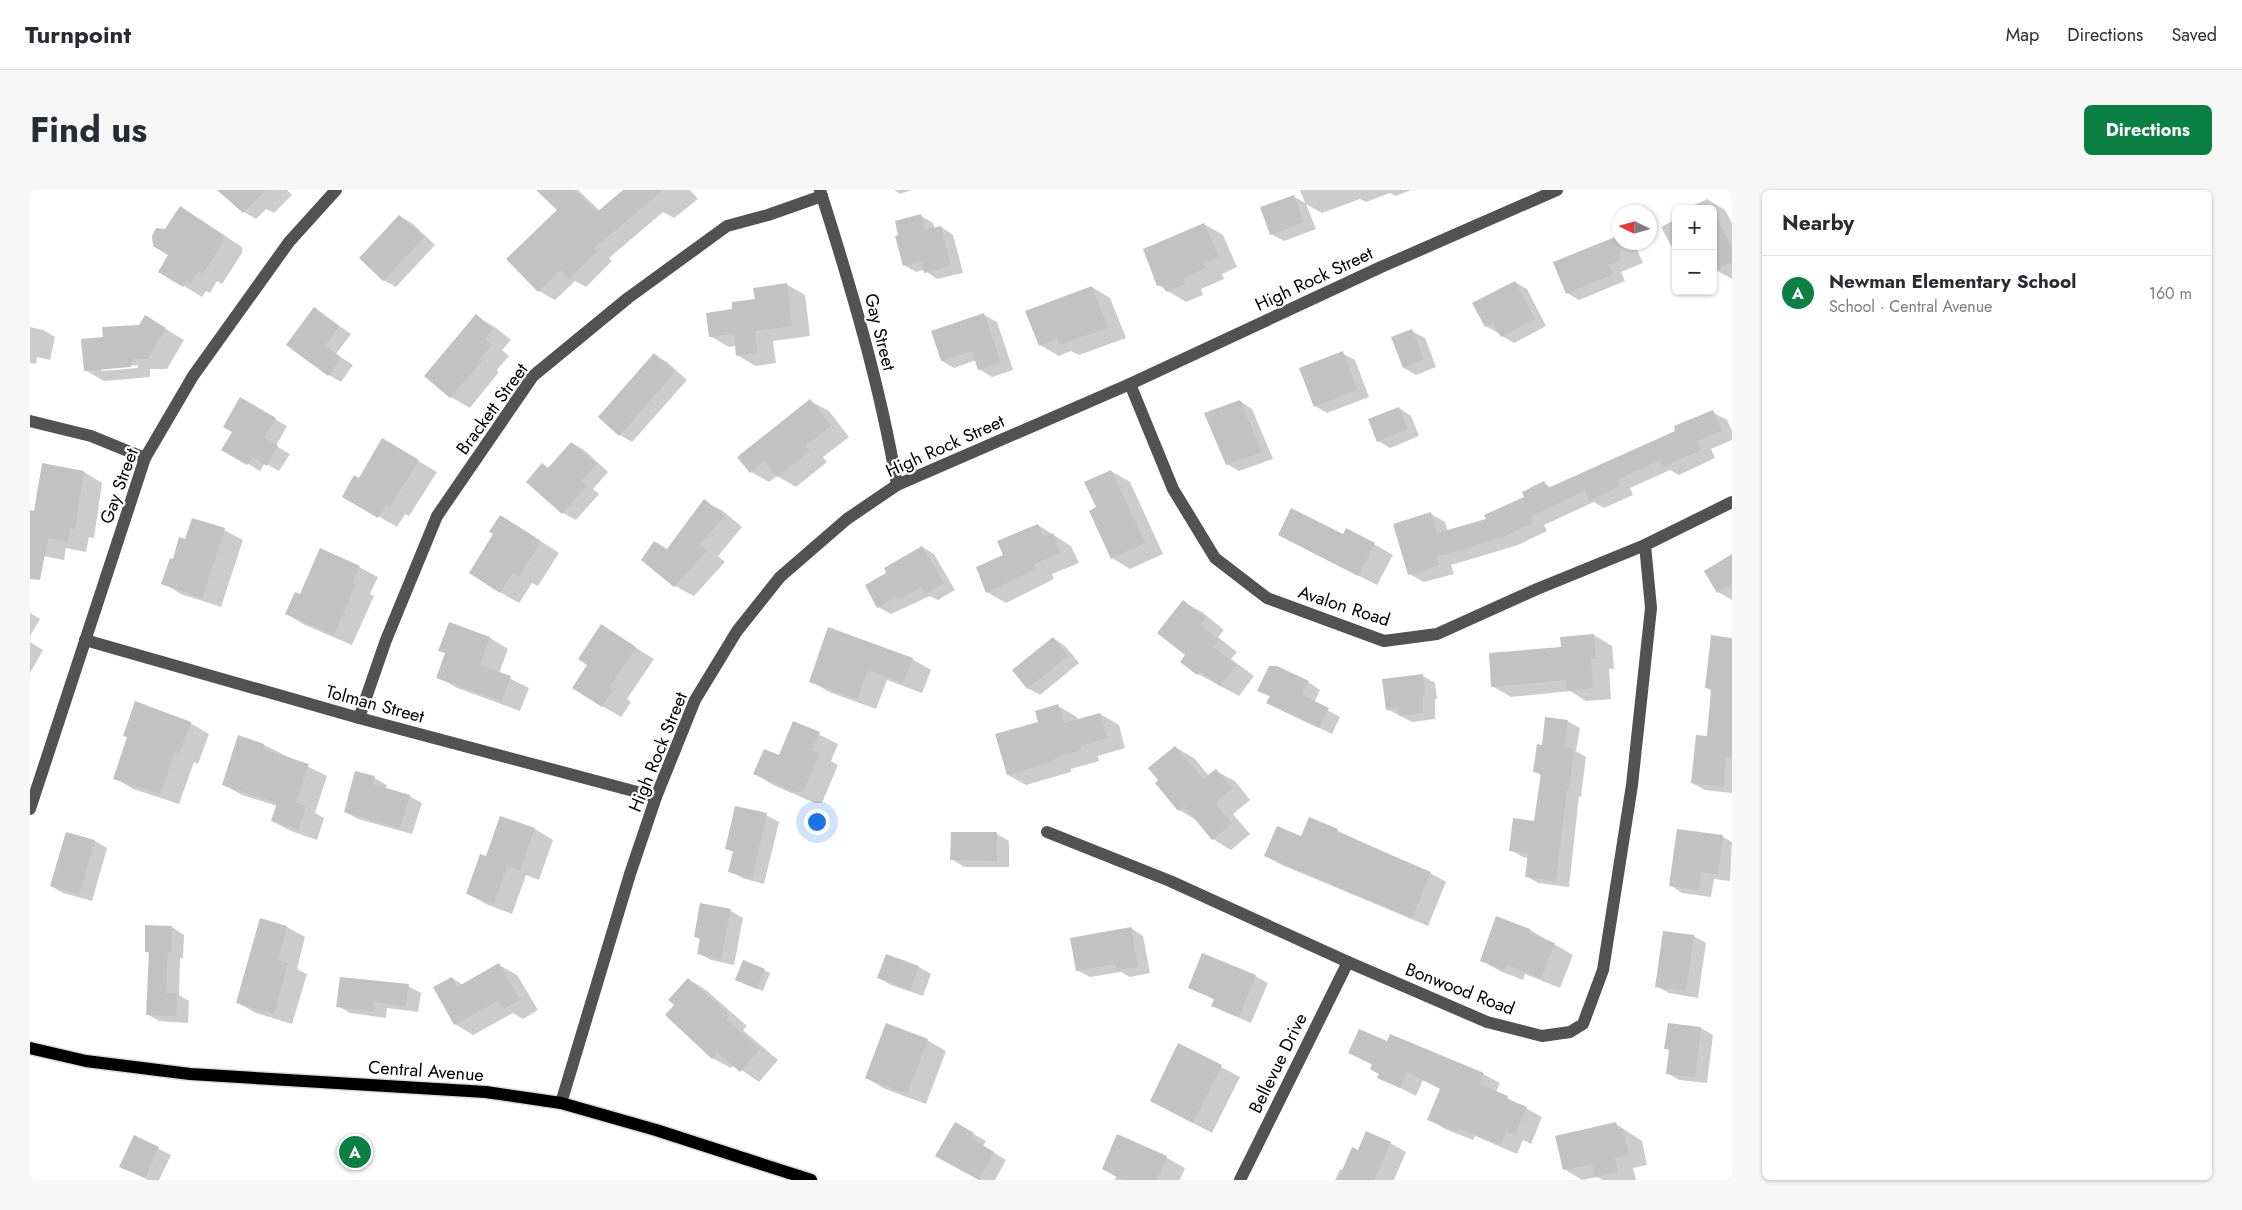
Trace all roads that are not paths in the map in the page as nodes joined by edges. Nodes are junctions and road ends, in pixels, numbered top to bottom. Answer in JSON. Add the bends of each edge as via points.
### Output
{"nodes":[{"id":1,"x":336,"y":190,"type":"edge"},
{"id":2,"x":1557,"y":190,"type":"edge"},
{"id":3,"x":821,"y":193,"type":"edge"},
{"id":4,"x":1130,"y":384,"type":"junction"},
{"id":5,"x":30,"y":421,"type":"edge"},
{"id":6,"x":146,"y":458,"type":"junction"},
{"id":7,"x":896,"y":485,"type":"junction"},
{"id":8,"x":1732,"y":502,"type":"edge"},
{"id":9,"x":1645,"y":545,"type":"junction"},
{"id":10,"x":86,"y":640,"type":"junction"},
{"id":11,"x":359,"y":718,"type":"junction"},
{"id":12,"x":35,"y":776,"type":"edge"},
{"id":13,"x":656,"y":797,"type":"junction"},
{"id":14,"x":30,"y":809,"type":"edge"},
{"id":15,"x":1046,"y":832,"type":"dead end"},
{"id":16,"x":1348,"y":962,"type":"junction"},
{"id":17,"x":30,"y":1048,"type":"edge"},
{"id":18,"x":561,"y":1103,"type":"junction"},
{"id":19,"x":811,"y":1180,"type":"edge"},
{"id":20,"x":1240,"y":1180,"type":"edge"}],
"edges":[{"from":1,"to":6,"type":"street","name":"Gay Street","via":[[289,242],[210,352]]},
{"from":2,"to":4,"type":"street","name":"High Rock Street"},
{"from":3,"to":7,"type":"street","name":"Gay Street","via":[[847,272],[889,437]]},
{"from":3,"to":11,"type":"street","name":"Brackett Street","via":[[768,215],[727,226],[628,298],[533,376],[437,516],[386,640]]},
{"from":4,"to":7,"type":"street","name":"High Rock Street"},
{"from":4,"to":9,"type":"street","name":"Avalon Road","via":[[1173,488],[1215,558],[1267,598],[1384,641],[1436,634]]},
{"from":5,"to":6,"type":"street","via":[[91,436]]},
{"from":6,"to":10,"type":"street","name":"Gay Street"},
{"from":7,"to":13,"type":"street","name":"High Rock Street","via":[[847,519],[780,577],[737,631],[695,700]]},
{"from":8,"to":9,"type":"street","name":"Avalon Road"},
{"from":9,"to":16,"type":"street","name":"Bonwood Road","via":[[1651,608],[1632,785],[1604,970],[1583,1024],[1570,1032],[1542,1036],[1487,1022]]},
{"from":10,"to":11,"type":"street","name":"Tolman Street"},
{"from":10,"to":12,"type":"street","name":"Gay Street"},
{"from":11,"to":13,"type":"street","name":"Tolman Street"},
{"from":12,"to":14,"type":"street","name":"Gay Street"},
{"from":13,"to":18,"type":"street","name":"High Rock Street"},
{"from":15,"to":16,"type":"street","name":"Bonwood Road","via":[[1170,881]]},
{"from":16,"to":20,"type":"street","name":"Bellevue Drive"},
{"from":17,"to":18,"type":"main road","name":"Central Avenue","via":[[86,1061],[190,1074],[486,1092]]},
{"from":18,"to":19,"type":"main road","name":"Central Avenue"}]}
